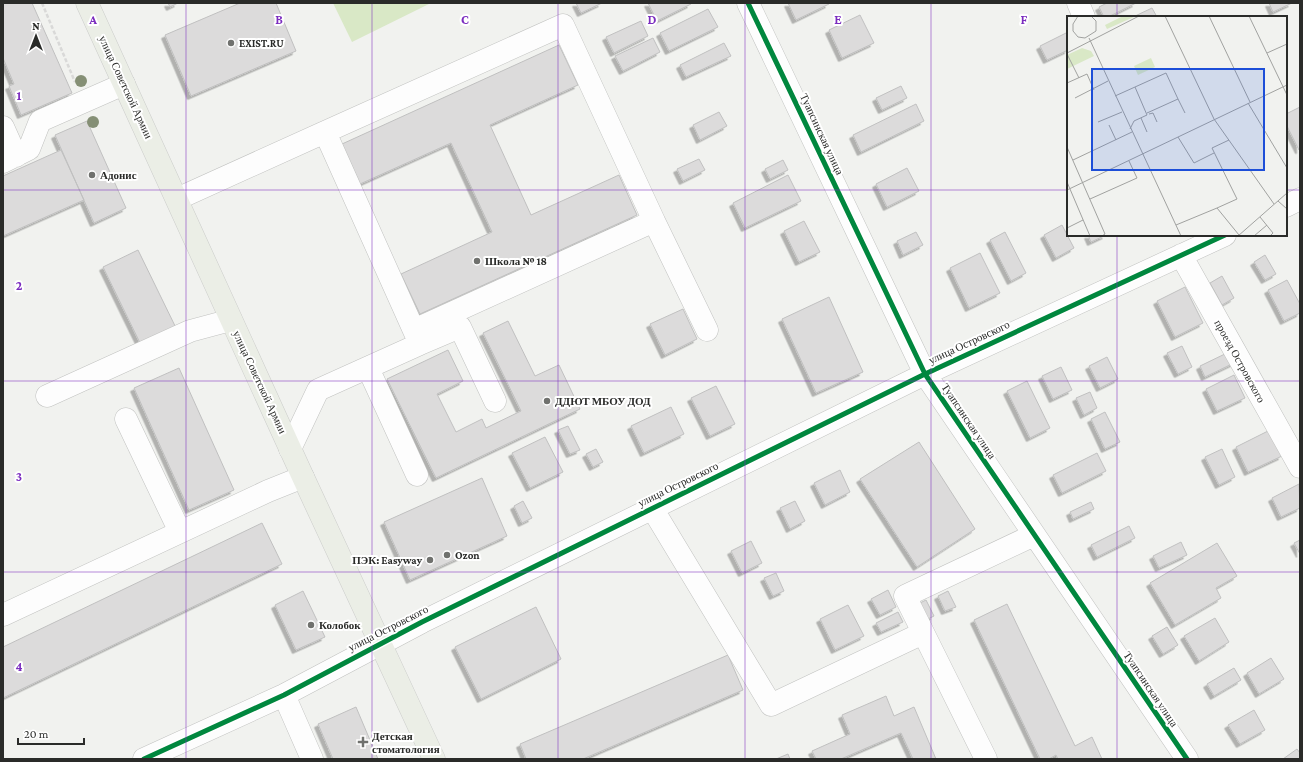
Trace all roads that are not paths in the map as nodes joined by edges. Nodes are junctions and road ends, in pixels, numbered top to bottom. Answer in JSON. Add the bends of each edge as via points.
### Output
{"nodes":[{"id":1,"x":87,"y":3,"type":"edge"},
{"id":2,"x":748,"y":3,"type":"edge"},
{"id":3,"x":1078,"y":3,"type":"edge"},
{"id":4,"x":1084,"y":16,"type":"edge"},
{"id":5,"x":124,"y":84,"type":"junction"},
{"id":6,"x":3,"y":128,"type":"edge"},
{"id":7,"x":325,"y":132,"type":"junction"},
{"id":8,"x":10,"y":159,"type":"edge"},
{"id":9,"x":177,"y":199,"type":"junction"},
{"id":10,"x":1300,"y":199,"type":"edge"},
{"id":11,"x":1287,"y":206,"type":"edge"},
{"id":12,"x":654,"y":221,"type":"junction"},
{"id":13,"x":1222,"y":236,"type":"edge"},
{"id":14,"x":1188,"y":246,"type":"edge"},
{"id":15,"x":231,"y":320,"type":"junction"},
{"id":16,"x":707,"y":330,"type":"dead end"},
{"id":17,"x":417,"y":337,"type":"junction"},
{"id":18,"x":368,"y":368,"type":"junction"},
{"id":19,"x":925,"y":374,"type":"junction"},
{"id":20,"x":47,"y":396,"type":"dead end"},
{"id":21,"x":495,"y":400,"type":"dead end"},
{"id":22,"x":126,"y":419,"type":"dead end"},
{"id":23,"x":290,"y":449,"type":"junction"},
{"id":24,"x":1300,"y":468,"type":"edge"},
{"id":25,"x":417,"y":475,"type":"dead end"},
{"id":26,"x":303,"y":477,"type":"junction"},
{"id":27,"x":652,"y":508,"type":"junction"},
{"id":28,"x":180,"y":532,"type":"junction"},
{"id":29,"x":1034,"y":535,"type":"junction"},
{"id":30,"x":3,"y":615,"type":"edge"},
{"id":31,"x":923,"y":633,"type":"junction"},
{"id":32,"x":381,"y":645,"type":"junction"},
{"id":33,"x":284,"y":695,"type":"junction"},
{"id":34,"x":144,"y":759,"type":"edge"},
{"id":35,"x":312,"y":759,"type":"edge"},
{"id":36,"x":434,"y":759,"type":"edge"},
{"id":37,"x":986,"y":759,"type":"edge"},
{"id":38,"x":1187,"y":759,"type":"edge"}],
"edges":[{"from":1,"to":5,"type":"main road","name":"улица Советской Армии"},
{"from":2,"to":19,"type":"street","name":"Туапсинская улица"},
{"from":3,"to":4,"type":"street"},
{"from":5,"to":8,"type":"street","via":[[40,121],[29,149]]},
{"from":5,"to":9,"type":"main road","name":"улица Советской Армии"},
{"from":6,"to":8,"type":"street"},
{"from":7,"to":9,"type":"street"},
{"from":7,"to":12,"type":"street","via":[[562,25]]},
{"from":7,"to":17,"type":"street"},
{"from":9,"to":15,"type":"main road","name":"улица Советской Армии"},
{"from":10,"to":11,"type":"street"},
{"from":12,"to":16,"type":"street"},
{"from":12,"to":17,"type":"street"},
{"from":13,"to":14,"type":"street","name":"улица Островского"},
{"from":14,"to":19,"type":"street","name":"улица Островского"},
{"from":14,"to":24,"type":"street","name":"проезд Островского"},
{"from":15,"to":20,"type":"street","via":[[190,331]]},
{"from":15,"to":23,"type":"main road","name":"улица Советской Армии"},
{"from":17,"to":18,"type":"street"},
{"from":17,"to":21,"type":"street","via":[[460,327]]},
{"from":18,"to":23,"type":"street","via":[[318,390]]},
{"from":18,"to":25,"type":"street"},
{"from":19,"to":27,"type":"street","name":"улица Островского"},
{"from":19,"to":29,"type":"street","name":"Туапсинская улица"},
{"from":22,"to":28,"type":"street"},
{"from":23,"to":26,"type":"main road","name":"улица Советской Армии"},
{"from":26,"to":28,"type":"street"},
{"from":26,"to":32,"type":"main road","name":"улица Советской Армии"},
{"from":27,"to":31,"type":"street","via":[[771,705]]},
{"from":27,"to":32,"type":"street","name":"улица Островского","via":[[422,622]]},
{"from":28,"to":30,"type":"street"},
{"from":29,"to":31,"type":"street","via":[[904,596]]},
{"from":29,"to":38,"type":"street","name":"Туапсинская улица"},
{"from":31,"to":37,"type":"street"},
{"from":32,"to":33,"type":"street","name":"улица Островского","via":[[347,660]]},
{"from":32,"to":36,"type":"main road","name":"улица Советской Армии"},
{"from":33,"to":34,"type":"street","name":"улица Островского"},
{"from":33,"to":35,"type":"street"}]}
